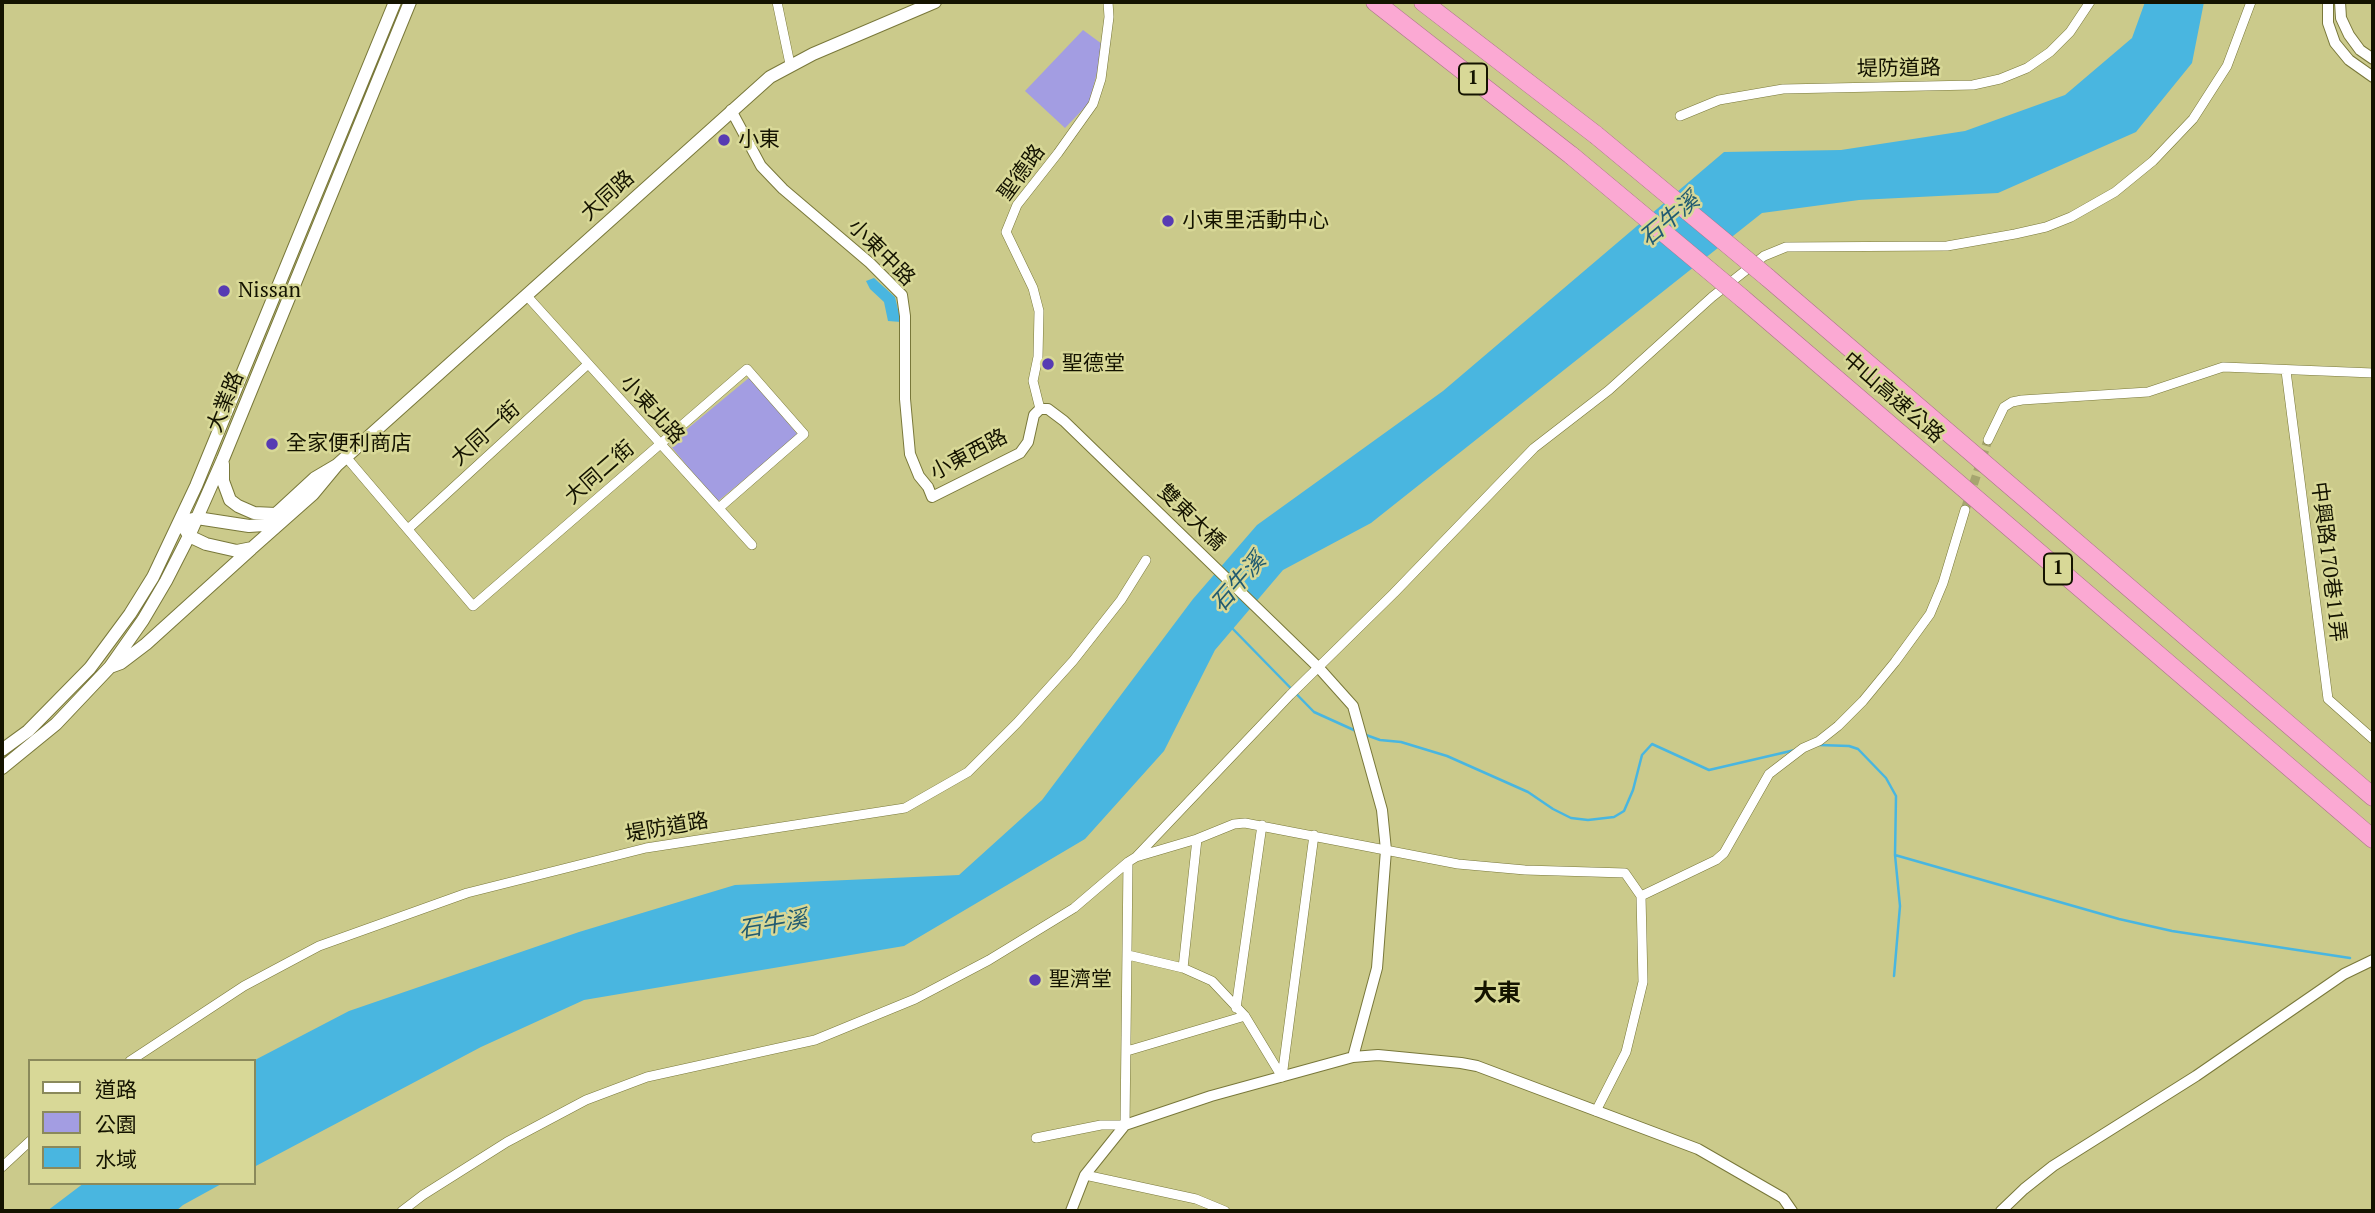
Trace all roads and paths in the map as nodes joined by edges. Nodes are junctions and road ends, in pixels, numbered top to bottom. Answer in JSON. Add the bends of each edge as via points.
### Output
{"nodes":[{"id":1,"x":395,"y":2,"type":"edge"},
{"id":2,"x":410,"y":2,"type":"edge"},
{"id":3,"x":778,"y":2,"type":"edge"},
{"id":4,"x":935,"y":2,"type":"edge"},
{"id":5,"x":1108,"y":2,"type":"edge"},
{"id":6,"x":1375,"y":2,"type":"edge"},
{"id":7,"x":1423,"y":2,"type":"edge"},
{"id":8,"x":2090,"y":2,"type":"edge"},
{"id":9,"x":2251,"y":2,"type":"edge"},
{"id":10,"x":2328,"y":2,"type":"edge"},
{"id":11,"x":2340,"y":2,"type":"edge"},
{"id":12,"x":2373,"y":59,"type":"edge"},
{"id":13,"x":790,"y":64,"type":"junction"},
{"id":14,"x":2373,"y":76,"type":"edge"},
{"id":15,"x":731,"y":110,"type":"junction"},
{"id":16,"x":1681,"y":116,"type":"dead end"},
{"id":17,"x":337,"y":142,"type":"junction"},
{"id":18,"x":350,"y":148,"type":"junction"},
{"id":19,"x":527,"y":296,"type":"junction"},
{"id":20,"x":587,"y":365,"type":"junction"},
{"id":21,"x":2286,"y":371,"type":"junction"},
{"id":22,"x":2373,"y":373,"type":"edge"},
{"id":23,"x":1040,"y":409,"type":"junction"},
{"id":24,"x":1988,"y":440,"type":"tunnel mouth"},
{"id":25,"x":660,"y":444,"type":"junction"},
{"id":26,"x":223,"y":459,"type":"junction"},
{"id":27,"x":342,"y":461,"type":"junction"},
{"id":28,"x":932,"y":497,"type":"joint"},
{"id":29,"x":719,"y":508,"type":"junction"},
{"id":30,"x":1965,"y":510,"type":"tunnel mouth"},
{"id":31,"x":276,"y":514,"type":"junction"},
{"id":32,"x":197,"y":518,"type":"junction"},
{"id":33,"x":181,"y":522,"type":"junction"},
{"id":34,"x":408,"y":529,"type":"junction"},
{"id":35,"x":189,"y":536,"type":"junction"},
{"id":36,"x":752,"y":545,"type":"dead end"},
{"id":37,"x":252,"y":548,"type":"junction"},
{"id":38,"x":1146,"y":560,"type":"dead end"},
{"id":39,"x":110,"y":667,"type":"junction"},
{"id":40,"x":1319,"y":668,"type":"junction"},
{"id":41,"x":2373,"y":739,"type":"edge"},
{"id":42,"x":2,"y":750,"type":"edge"},
{"id":43,"x":2,"y":768,"type":"edge"},
{"id":44,"x":2373,"y":797,"type":"edge"},
{"id":45,"x":1262,"y":825,"type":"junction"},
{"id":46,"x":1314,"y":835,"type":"junction"},
{"id":47,"x":1197,"y":839,"type":"junction"},
{"id":48,"x":2373,"y":839,"type":"edge"},
{"id":49,"x":1386,"y":850,"type":"junction"},
{"id":50,"x":1132,"y":859,"type":"junction"},
{"id":51,"x":1641,"y":896,"type":"junction"},
{"id":52,"x":1128,"y":955,"type":"junction"},
{"id":53,"x":2373,"y":960,"type":"edge"},
{"id":54,"x":1183,"y":968,"type":"junction"},
{"id":55,"x":1236,"y":1008,"type":"junction"},
{"id":56,"x":1245,"y":1016,"type":"junction"},
{"id":57,"x":1127,"y":1051,"type":"junction"},
{"id":58,"x":1353,"y":1057,"type":"junction"},
{"id":59,"x":133,"y":1059,"type":"edge"},
{"id":60,"x":1283,"y":1077,"type":"junction"},
{"id":61,"x":1596,"y":1111,"type":"junction"},
{"id":62,"x":1125,"y":1125,"type":"junction"},
{"id":63,"x":1036,"y":1138,"type":"dead end"},
{"id":64,"x":28,"y":1143,"type":"edge"},
{"id":65,"x":2,"y":1167,"type":"edge"},
{"id":66,"x":1085,"y":1175,"type":"junction"},
{"id":67,"x":402,"y":1211,"type":"edge"},
{"id":68,"x":1071,"y":1211,"type":"edge"},
{"id":69,"x":1225,"y":1211,"type":"edge"},
{"id":70,"x":1792,"y":1211,"type":"edge"},
{"id":71,"x":2001,"y":1211,"type":"edge"}],
"edges":[{"from":1,"to":17,"type":"main road","name":"大業路"},
{"from":2,"to":18,"type":"main road","name":"大業路"},
{"from":3,"to":13,"type":"street"},
{"from":4,"to":13,"type":"main road","name":"大同路"},
{"from":5,"to":23,"type":"street","name":"聖德路","via":[[1101,79],[1093,104],[1017,205],[1006,232],[1039,311],[1038,357],[1032,381]]},
{"from":6,"to":48,"type":"highway","name":"中山高速公路","number":"1","bridge":true,"via":[[1572,156]]},
{"from":7,"to":44,"type":"highway","name":"中山高速公路","number":"1","bridge":true,"via":[[1596,135],[1767,277]]},
{"from":8,"to":16,"type":"street","name":"堤防道路","via":[[2050,52],[2000,79],[1973,85],[1783,89],[1719,100]]},
{"from":9,"to":40,"type":"street","via":[[2227,66],[2193,119],[2115,192],[2071,217],[2025,232],[1947,246],[1786,247],[1764,256],[1609,390],[1534,448]]},
{"from":10,"to":14,"type":"street","via":[[2328,23],[2336,43]]},
{"from":11,"to":12,"type":"street","via":[[2349,35]]},
{"from":13,"to":15,"type":"main road","name":"大同路"},
{"from":15,"to":19,"type":"main road","name":"大同路"},
{"from":15,"to":28,"type":"street","name":"小東中路","via":[[761,166],[902,295],[910,454]]},
{"from":17,"to":18,"type":"main road"},
{"from":17,"to":33,"type":"main road","name":"大業路"},
{"from":18,"to":26,"type":"main road","name":"大業路"},
{"from":19,"to":20,"type":"street","name":"小東北路"},
{"from":19,"to":27,"type":"main road","name":"大同路"},
{"from":20,"to":25,"type":"street","name":"小東北路"},
{"from":20,"to":34,"type":"street","name":"大同一街"},
{"from":21,"to":22,"type":"street"},
{"from":21,"to":24,"type":"street","via":[[2223,367],[2147,392],[2012,402],[2004,407]]},
{"from":21,"to":41,"type":"street","name":"中興路170巷11弄","via":[[2328,699]]},
{"from":23,"to":28,"type":"street","name":"小東西路","via":[[1020,453]]},
{"from":23,"to":40,"type":"street","name":"雙東大橋","via":[[1055,412]]},
{"from":25,"to":29,"type":"street","name":"小東北路"},
{"from":25,"to":29,"type":"street","name":"大同二街","via":[[747,369],[804,434]]},
{"from":25,"to":34,"type":"street","name":"大同二街","via":[[472,606]]},
{"from":26,"to":31,"type":"main road","via":[[223,481],[230,500],[254,513]]},
{"from":26,"to":32,"type":"main road","name":"大業路"},
{"from":27,"to":31,"type":"main road","name":"大同路","via":[[315,478]]},
{"from":27,"to":34,"type":"street","name":"大同二街"},
{"from":27,"to":37,"type":"main road","name":"大同路","via":[[313,494]]},
{"from":29,"to":36,"type":"street","name":"小東北路"},
{"from":30,"to":51,"type":"street","via":[[1930,614],[1863,701],[1838,726],[1769,774],[1724,853]]},
{"from":31,"to":32,"type":"main road","name":"大同路","via":[[264,525],[249,526]]},
{"from":32,"to":33,"type":"main road","name":"大同路"},
{"from":32,"to":35,"type":"main road","name":"大業路"},
{"from":33,"to":35,"type":"main road"},
{"from":33,"to":42,"type":"main road","name":"大業路","via":[[130,614],[90,668],[28,731]]},
{"from":35,"to":37,"type":"main road","via":[[221,548]]},
{"from":35,"to":39,"type":"main road","name":"大業路","via":[[143,620]]},
{"from":37,"to":39,"type":"main road","name":"大同路","via":[[146,644]]},
{"from":38,"to":59,"type":"street","name":"堤防道路","via":[[1073,661],[1017,723],[968,772],[905,808],[646,848],[467,893],[318,946],[244,986]]},
{"from":39,"to":43,"type":"main road","name":"大業路","via":[[56,724]]},
{"from":40,"to":49,"type":"street","name":"雙東大橋","via":[[1353,706],[1382,810]]},
{"from":40,"to":50,"type":"street"},
{"from":45,"to":46,"type":"street"},
{"from":45,"to":47,"type":"street","via":[[1234,824]]},
{"from":45,"to":55,"type":"street"},
{"from":46,"to":49,"type":"street"},
{"from":46,"to":60,"type":"street"},
{"from":47,"to":50,"type":"street"},
{"from":47,"to":54,"type":"street"},
{"from":49,"to":51,"type":"street","via":[[1458,864],[1625,873]]},
{"from":49,"to":58,"type":"street","name":"雙東大橋","via":[[1377,968]]},
{"from":50,"to":52,"type":"street"},
{"from":50,"to":67,"type":"street","via":[[1074,908],[915,999],[815,1040],[647,1077],[586,1100],[507,1142]]},
{"from":51,"to":61,"type":"street","via":[[1643,982],[1626,1052]]},
{"from":52,"to":54,"type":"street"},
{"from":52,"to":57,"type":"street"},
{"from":53,"to":71,"type":"street","via":[[2344,974],[2196,1076],[2053,1166]]},
{"from":54,"to":55,"type":"street","via":[[1212,981]]},
{"from":55,"to":56,"type":"street"},
{"from":56,"to":57,"type":"street"},
{"from":56,"to":60,"type":"street"},
{"from":57,"to":62,"type":"street"},
{"from":58,"to":60,"type":"street"},
{"from":58,"to":61,"type":"street","via":[[1378,1055],[1469,1065]]},
{"from":60,"to":62,"type":"street"},
{"from":61,"to":70,"type":"street","via":[[1698,1149],[1783,1198]]},
{"from":62,"to":63,"type":"street"},
{"from":62,"to":66,"type":"street"},
{"from":64,"to":65,"type":"street"},
{"from":66,"to":68,"type":"street"},
{"from":66,"to":69,"type":"street","via":[[1196,1199]]}]}
